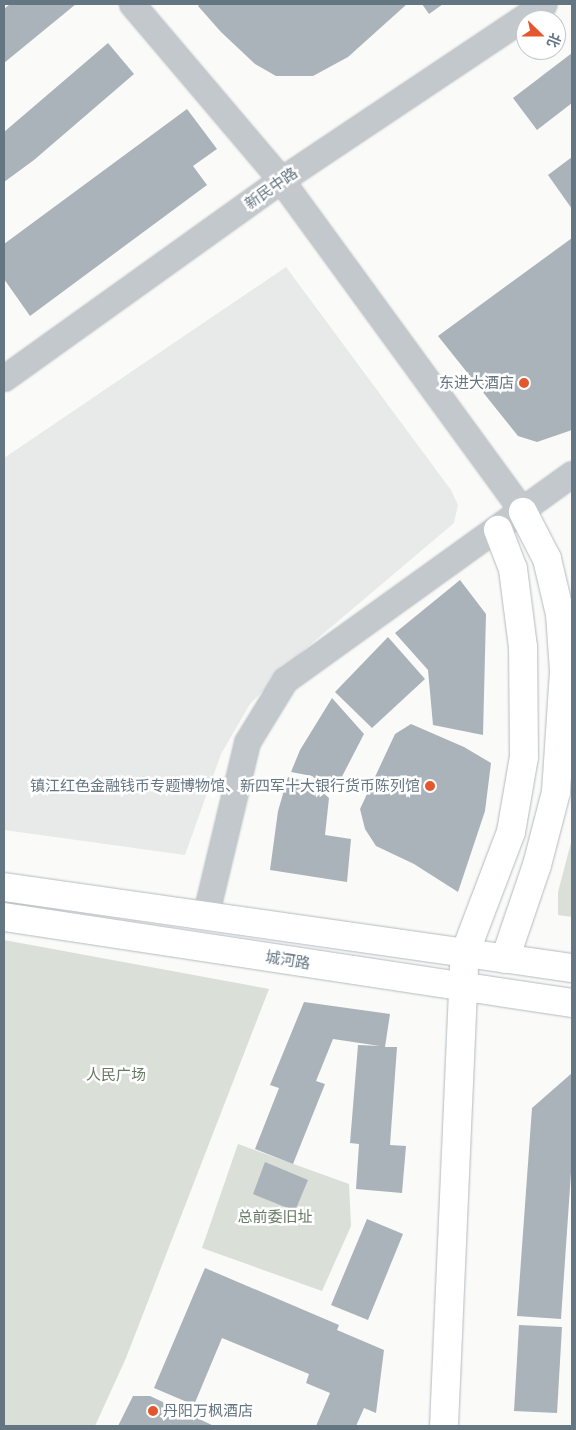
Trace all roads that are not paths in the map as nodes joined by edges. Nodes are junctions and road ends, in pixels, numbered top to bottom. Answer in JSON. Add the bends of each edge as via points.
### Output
{"nodes":[{"id":1,"x":132,"y":4,"type":"edge"},
{"id":2,"x":544,"y":4,"type":"edge"},
{"id":3,"x":281,"y":180,"type":"junction"},
{"id":4,"x":4,"y":378,"type":"edge"},
{"id":5,"x":572,"y":474,"type":"edge"},
{"id":6,"x":523,"y":512,"type":"junction"},
{"id":7,"x":498,"y":530,"type":"junction"},
{"id":8,"x":4,"y":887,"type":"edge"},
{"id":9,"x":206,"y":913,"type":"junction"},
{"id":10,"x":4,"y":917,"type":"edge"},
{"id":11,"x":465,"y":953,"type":"junction"},
{"id":12,"x":505,"y":959,"type":"junction"},
{"id":13,"x":572,"y":968,"type":"edge"},
{"id":14,"x":464,"y":986,"type":"junction"},
{"id":15,"x":572,"y":1002,"type":"edge"},
{"id":16,"x":444,"y":1426,"type":"edge"}],
"edges":[{"from":1,"to":3,"type":"street"},
{"from":2,"to":3,"type":"street","name":"新民中路"},
{"from":3,"to":4,"type":"street","name":"新民中路"},
{"from":3,"to":6,"type":"street"},
{"from":5,"to":6,"type":"street"},
{"from":6,"to":7,"type":"street"},
{"from":6,"to":12,"type":"main road","via":[[547,559],[560,614],[563,698],[556,792],[537,865]]},
{"from":7,"to":9,"type":"street","via":[[285,680],[247,742]]},
{"from":7,"to":11,"type":"main road","via":[[513,569],[524,647],[524,757],[511,832]]},
{"from":8,"to":9,"type":"main road"},
{"from":9,"to":11,"type":"main road"},
{"from":10,"to":14,"type":"main road","name":"城河路"},
{"from":11,"to":12,"type":"main road"},
{"from":11,"to":14,"type":"main road"},
{"from":12,"to":13,"type":"main road"},
{"from":14,"to":15,"type":"main road","name":"城河路"},
{"from":14,"to":16,"type":"main road"}]}
